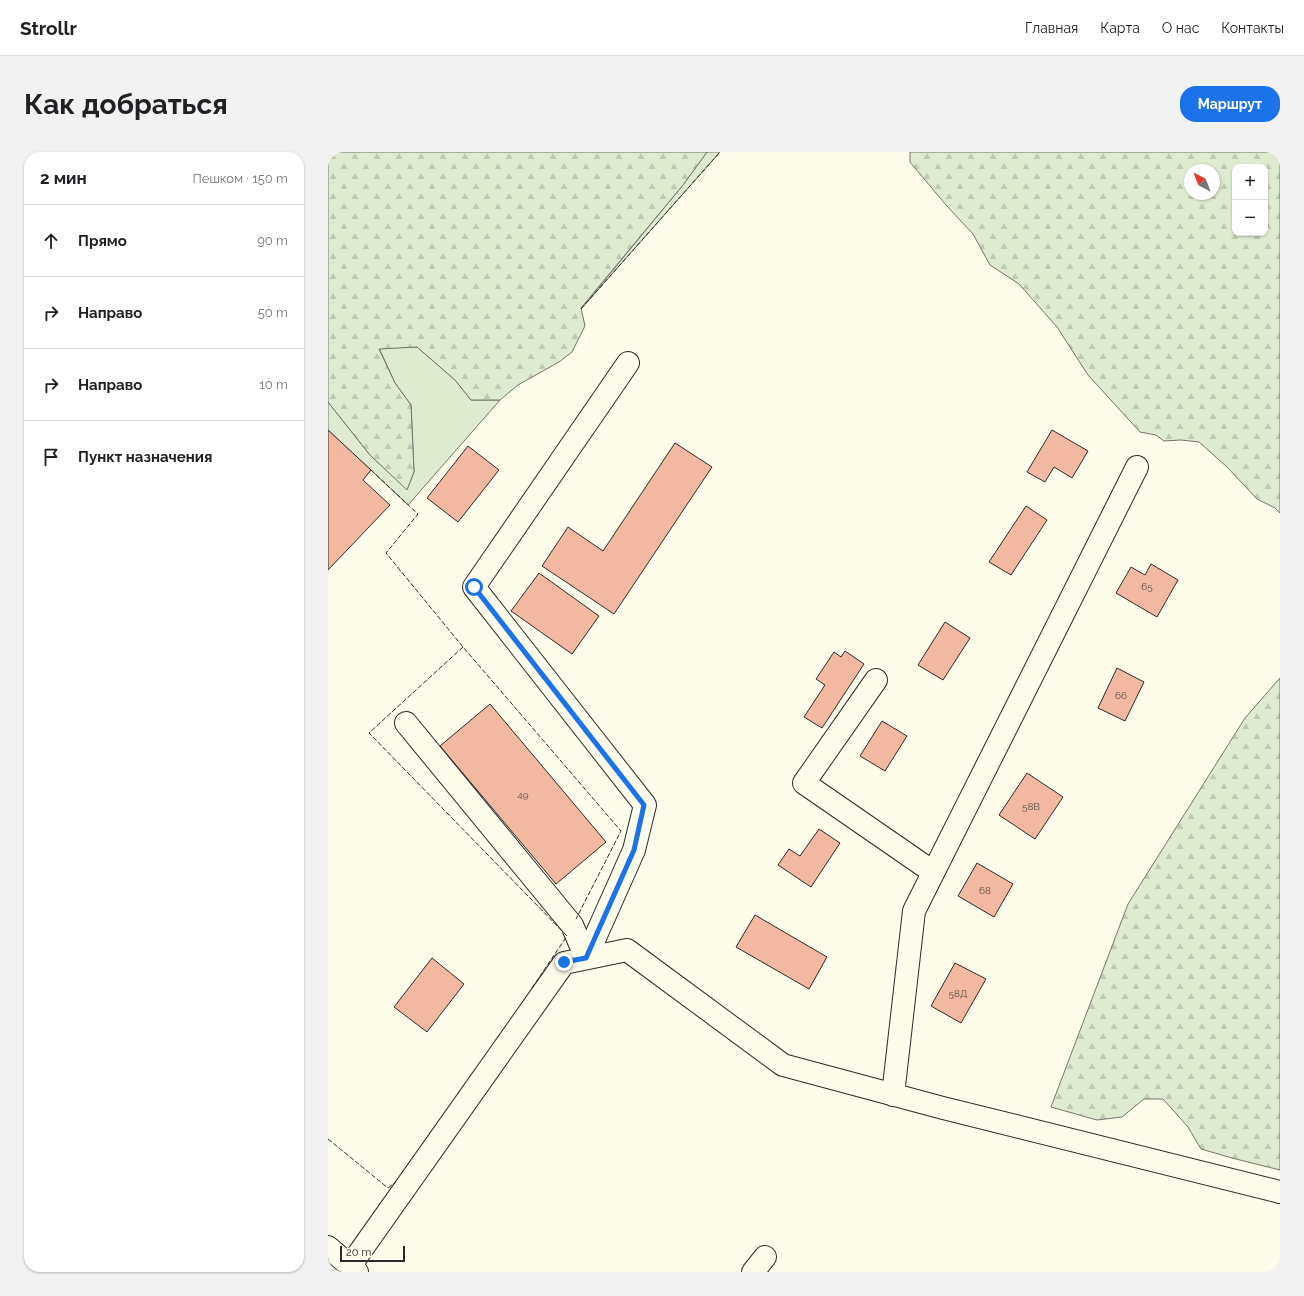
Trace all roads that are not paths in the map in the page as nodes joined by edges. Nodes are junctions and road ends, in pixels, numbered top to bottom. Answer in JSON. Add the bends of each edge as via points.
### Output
{"nodes":[{"id":1,"x":628,"y":363,"type":"dead end"},
{"id":2,"x":1137,"y":467,"type":"dead end"},
{"id":3,"x":876,"y":680,"type":"dead end"},
{"id":4,"x":406,"y":723,"type":"dead end"},
{"id":5,"x":933,"y":872,"type":"junction"},
{"id":6,"x":586,"y":958,"type":"junction"},
{"id":7,"x":893,"y":1095,"type":"junction"},
{"id":8,"x":1280,"y":1192,"type":"edge"},
{"id":9,"x":328,"y":1247,"type":"edge"},
{"id":10,"x":353,"y":1269,"type":"edge"}],
"edges":[{"from":1,"to":6,"type":"street","via":[[474,587],[644,805],[634,850]]},
{"from":2,"to":5,"type":"street"},
{"from":3,"to":5,"type":"street","via":[[804,783]]},
{"from":4,"to":6,"type":"street","via":[[572,925]]},
{"from":5,"to":7,"type":"street","via":[[914,911]]},
{"from":6,"to":7,"type":"street","via":[[627,950],[783,1065]]},
{"from":6,"to":10,"type":"street","via":[[564,962]]},
{"from":7,"to":8,"type":"street"},
{"from":9,"to":10,"type":"street"}]}
